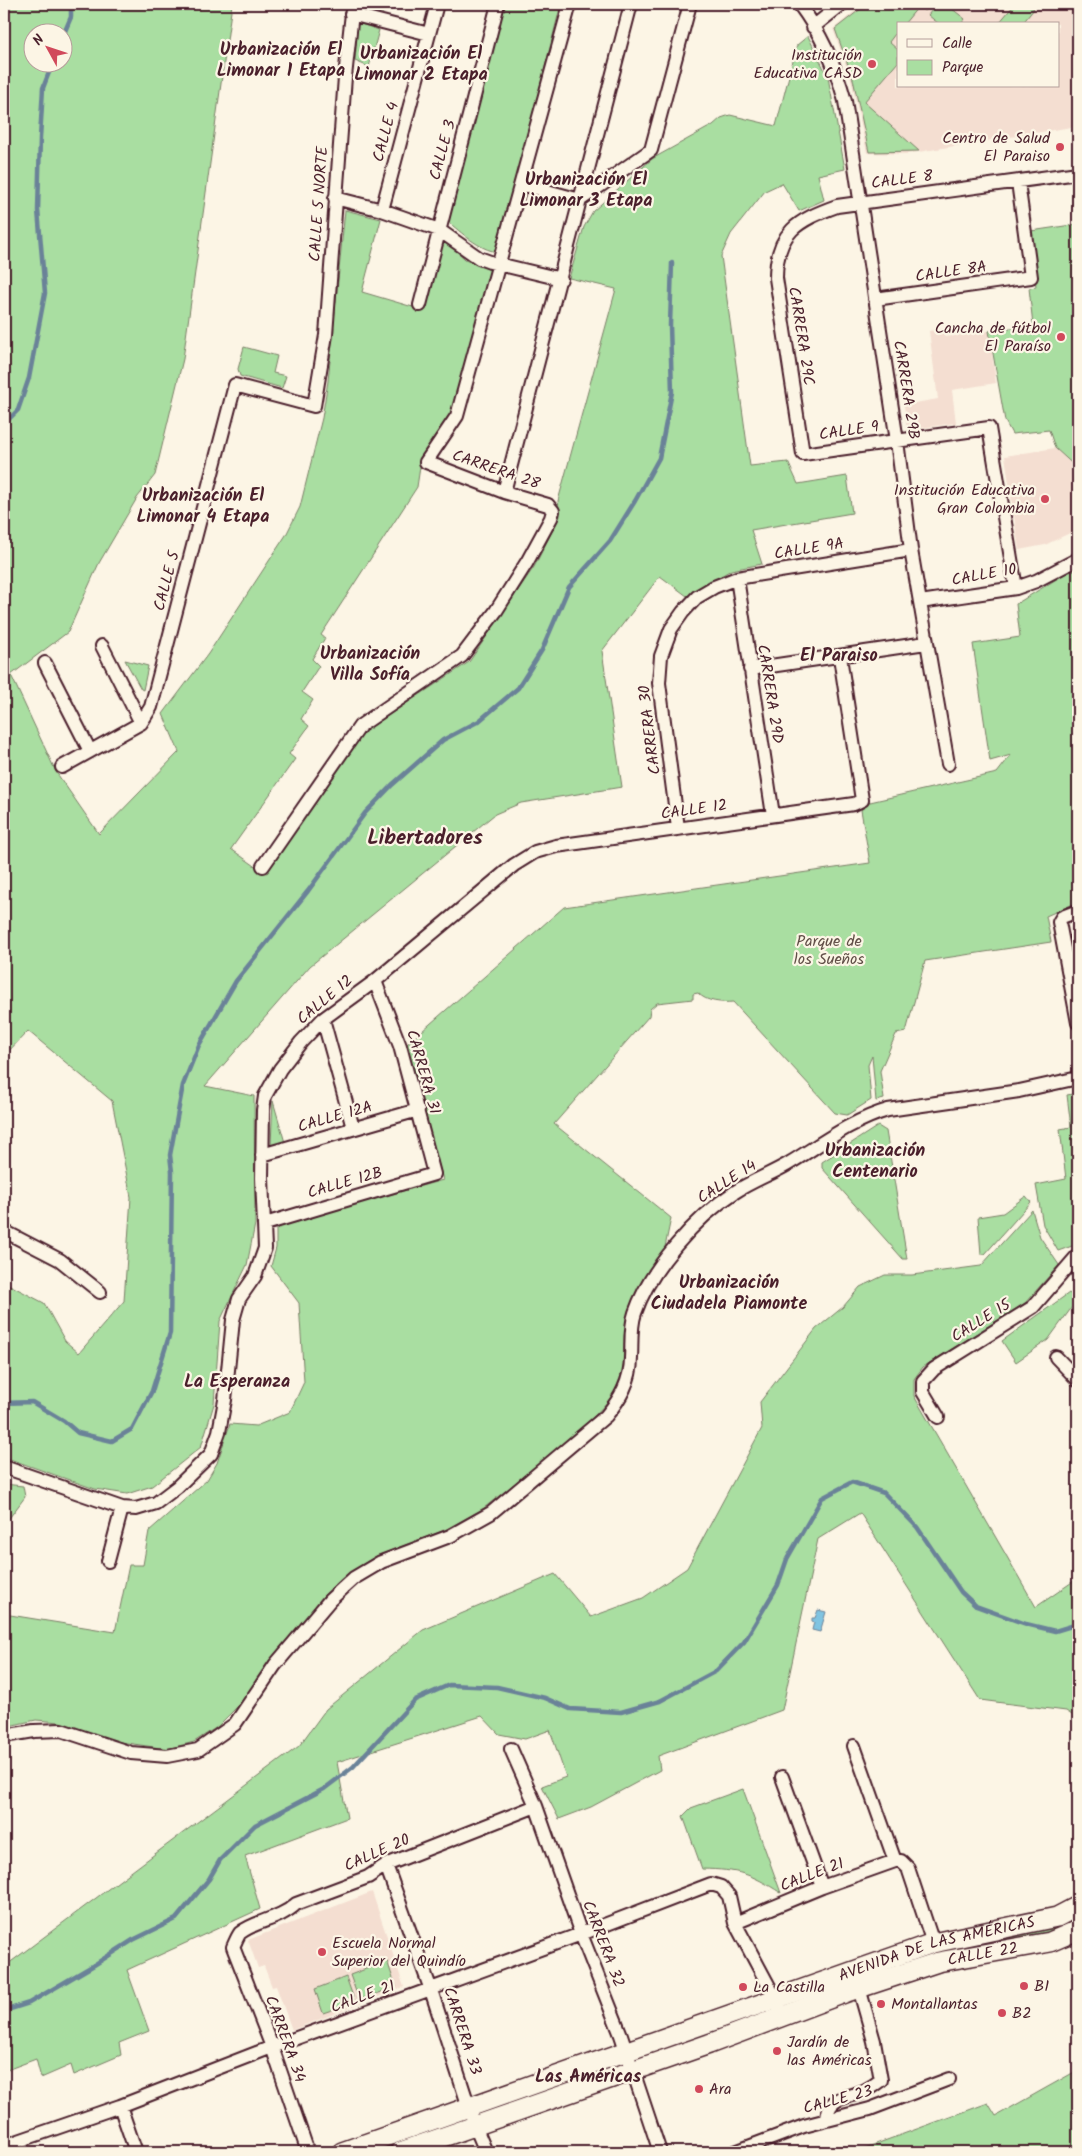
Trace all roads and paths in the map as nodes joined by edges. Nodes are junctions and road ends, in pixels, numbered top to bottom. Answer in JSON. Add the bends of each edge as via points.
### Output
{"nodes":[{"id":1,"x":437,"y":4,"type":"edge"},
{"id":2,"x":498,"y":4,"type":"edge"},
{"id":3,"x":570,"y":4,"type":"edge"},
{"id":4,"x":631,"y":4,"type":"edge"},
{"id":5,"x":690,"y":4,"type":"edge"},
{"id":6,"x":799,"y":4,"type":"edge"},
{"id":7,"x":842,"y":4,"type":"edge"},
{"id":8,"x":352,"y":9,"type":"edge"},
{"id":9,"x":813,"y":27,"type":"junction"},
{"id":10,"x":429,"y":34,"type":"junction"},
{"id":11,"x":1078,"y":173,"type":"edge"},
{"id":12,"x":1018,"y":182,"type":"junction"},
{"id":13,"x":521,"y":184,"type":"junction"},
{"id":14,"x":335,"y":198,"type":"junction"},
{"id":15,"x":580,"y":200,"type":"junction"},
{"id":16,"x":861,"y":202,"type":"junction"},
{"id":17,"x":382,"y":210,"type":"junction"},
{"id":18,"x":794,"y":227,"type":"joint"},
{"id":19,"x":439,"y":230,"type":"junction"},
{"id":20,"x":500,"y":264,"type":"junction"},
{"id":21,"x":561,"y":279,"type":"junction"},
{"id":22,"x":875,"y":298,"type":"junction"},
{"id":23,"x":420,"y":305,"type":"dead end"},
{"id":24,"x":235,"y":385,"type":"joint"},
{"id":25,"x":897,"y":441,"type":"junction"},
{"id":26,"x":803,"y":454,"type":"joint"},
{"id":27,"x":504,"y":492,"type":"junction"},
{"id":28,"x":911,"y":550,"type":"junction"},
{"id":29,"x":1078,"y":559,"type":"edge"},
{"id":30,"x":737,"y":578,"type":"junction"},
{"id":31,"x":714,"y":587,"type":"joint"},
{"id":32,"x":1016,"y":588,"type":"junction"},
{"id":33,"x":920,"y":602,"type":"junction"},
{"id":34,"x":926,"y":643,"type":"junction"},
{"id":35,"x":102,"y":646,"type":"dead end"},
{"id":36,"x":840,"y":656,"type":"junction"},
{"id":37,"x":44,"y":663,"type":"dead end"},
{"id":38,"x":750,"y":669,"type":"junction"},
{"id":39,"x":141,"y":723,"type":"junction"},
{"id":40,"x":90,"y":751,"type":"junction"},
{"id":41,"x":948,"y":764,"type":"dead end"},
{"id":42,"x":62,"y":766,"type":"dead end"},
{"id":43,"x":773,"y":815,"type":"junction"},
{"id":44,"x":678,"y":828,"type":"junction"},
{"id":45,"x":263,"y":866,"type":"dead end"},
{"id":46,"x":1078,"y":911,"type":"edge"},
{"id":47,"x":375,"y":981,"type":"junction"},
{"id":48,"x":323,"y":1020,"type":"junction"},
{"id":49,"x":1078,"y":1023,"type":"edge"},
{"id":50,"x":1078,"y":1078,"type":"edge"},
{"id":51,"x":418,"y":1110,"type":"junction"},
{"id":52,"x":353,"y":1128,"type":"junction"},
{"id":53,"x":262,"y":1156,"type":"junction"},
{"id":54,"x":434,"y":1174,"type":"joint"},
{"id":55,"x":265,"y":1224,"type":"junction"},
{"id":56,"x":4,"y":1231,"type":"edge"},
{"id":57,"x":1078,"y":1255,"type":"edge"},
{"id":58,"x":100,"y":1292,"type":"dead end"},
{"id":59,"x":1056,"y":1357,"type":"dead end"},
{"id":60,"x":1078,"y":1380,"type":"edge"},
{"id":61,"x":938,"y":1417,"type":"dead end"},
{"id":62,"x":4,"y":1467,"type":"edge"},
{"id":63,"x":122,"y":1508,"type":"junction"},
{"id":64,"x":108,"y":1561,"type":"dead end"},
{"id":65,"x":4,"y":1736,"type":"edge"},
{"id":66,"x":854,"y":1746,"type":"dead end"},
{"id":67,"x":511,"y":1749,"type":"dead end"},
{"id":68,"x":782,"y":1777,"type":"dead end"},
{"id":69,"x":536,"y":1806,"type":"junction"},
{"id":70,"x":898,"y":1861,"type":"junction"},
{"id":71,"x":386,"y":1865,"type":"junction"},
{"id":72,"x":822,"y":1887,"type":"junction"},
{"id":73,"x":1078,"y":1906,"type":"edge"},
{"id":74,"x":735,"y":1923,"type":"junction"},
{"id":75,"x":1078,"y":1930,"type":"edge"},
{"id":76,"x":581,"y":1934,"type":"junction"},
{"id":77,"x":237,"y":1938,"type":"joint"},
{"id":78,"x":933,"y":1943,"type":"junction"},
{"id":79,"x":849,"y":1984,"type":"junction"},
{"id":80,"x":431,"y":1990,"type":"junction"},
{"id":81,"x":776,"y":1998,"type":"junction"},
{"id":82,"x":783,"y":2016,"type":"junction"},
{"id":83,"x":272,"y":2047,"type":"junction"},
{"id":84,"x":626,"y":2051,"type":"junction"},
{"id":85,"x":632,"y":2071,"type":"junction"},
{"id":86,"x":950,"y":2079,"type":"dead end"},
{"id":87,"x":120,"y":2106,"type":"junction"},
{"id":88,"x":473,"y":2117,"type":"junction"},
{"id":89,"x":827,"y":2120,"type":"junction"},
{"id":90,"x":4,"y":2146,"type":"edge"},
{"id":91,"x":136,"y":2152,"type":"edge"},
{"id":92,"x":308,"y":2152,"type":"edge"},
{"id":93,"x":342,"y":2152,"type":"edge"},
{"id":94,"x":400,"y":2152,"type":"edge"},
{"id":95,"x":486,"y":2152,"type":"edge"},
{"id":96,"x":660,"y":2152,"type":"edge"},
{"id":97,"x":735,"y":2152,"type":"edge"}],
"edges":[{"from":1,"to":10,"type":"street","name":"CALLE 4"},
{"from":2,"to":19,"type":"street","name":"CALLE 3"},
{"from":3,"to":13,"type":"street"},
{"from":4,"to":15,"type":"street"},
{"from":5,"to":15,"type":"street","via":[[651,150]]},
{"from":6,"to":9,"type":"street","name":"CARRERA 29B"},
{"from":7,"to":9,"type":"street"},
{"from":8,"to":10,"type":"street"},
{"from":8,"to":14,"type":"street","name":"CALLE 5 NORTE"},
{"from":9,"to":16,"type":"street","name":"CARRERA 29B","via":[[839,78]]},
{"from":10,"to":17,"type":"street","name":"CALLE 4"},
{"from":11,"to":12,"type":"street","name":"CALLE 8"},
{"from":12,"to":16,"type":"street","name":"CALLE 8"},
{"from":12,"to":22,"type":"street","name":"CALLE 8A","via":[[1031,277]]},
{"from":13,"to":15,"type":"street"},
{"from":13,"to":20,"type":"street"},
{"from":14,"to":17,"type":"street"},
{"from":14,"to":24,"type":"street","name":"CALLE 5 NORTE","via":[[326,335],[314,406]]},
{"from":15,"to":21,"type":"street"},
{"from":16,"to":18,"type":"street","name":"CALLE 8","via":[[818,213]]},
{"from":16,"to":22,"type":"street","name":"CARRERA 29B"},
{"from":17,"to":19,"type":"street"},
{"from":18,"to":26,"type":"street","name":"CARRERA 29C","via":[[779,249],[776,278]]},
{"from":19,"to":20,"type":"street","via":[[479,258]]},
{"from":19,"to":23,"type":"street","name":"CALLE 3"},
{"from":20,"to":21,"type":"street"},
{"from":20,"to":27,"type":"street","name":"CARRERA 28","via":[[457,416],[426,462]]},
{"from":21,"to":27,"type":"street"},
{"from":22,"to":25,"type":"street","name":"CARRERA 29B"},
{"from":24,"to":39,"type":"street","name":"CALLE 5","via":[[151,707]]},
{"from":25,"to":26,"type":"street","name":"CALLE 9"},
{"from":25,"to":28,"type":"street","name":"CARRERA 29B"},
{"from":25,"to":32,"type":"street","name":"CALLE 9","via":[[990,428]]},
{"from":27,"to":45,"type":"street","name":"CARRERA 28","via":[[548,505],[553,511],[527,562],[496,611],[462,656],[360,726]]},
{"from":28,"to":30,"type":"street","name":"CALLE 9A"},
{"from":28,"to":33,"type":"street","name":"CARRERA 29B"},
{"from":29,"to":32,"type":"street","name":"CALLE 10"},
{"from":30,"to":31,"type":"street","name":"CALLE 9A"},
{"from":30,"to":38,"type":"street","name":"CARRERA 29D"},
{"from":31,"to":44,"type":"street","name":"CARRERA 30","via":[[683,612],[671,629],[661,656],[659,683]]},
{"from":32,"to":33,"type":"street","name":"CALLE 10"},
{"from":33,"to":34,"type":"street","name":"CARRERA 29B"},
{"from":34,"to":36,"type":"street"},
{"from":34,"to":41,"type":"street","name":"CARRERA 29B"},
{"from":35,"to":39,"type":"street"},
{"from":36,"to":38,"type":"street"},
{"from":36,"to":43,"type":"street","name":"CALLE 12","via":[[862,800],[854,804]]},
{"from":37,"to":40,"type":"street"},
{"from":38,"to":43,"type":"street","name":"CARRERA 29D"},
{"from":39,"to":40,"type":"street"},
{"from":40,"to":42,"type":"street"},
{"from":43,"to":44,"type":"street","name":"CALLE 12"},
{"from":44,"to":47,"type":"street","name":"CALLE 12","via":[[535,852]]},
{"from":46,"to":49,"type":"street","via":[[1062,917],[1059,922]]},
{"from":47,"to":48,"type":"street","name":"CALLE 12"},
{"from":47,"to":51,"type":"street","name":"CARRERA 31","via":[[400,1046]]},
{"from":48,"to":52,"type":"street"},
{"from":48,"to":53,"type":"street","name":"CALLE 12","via":[[280,1069],[265,1096]]},
{"from":50,"to":65,"type":"street","name":"CALLE 14","via":[[1019,1091],[874,1114],[736,1192],[706,1213],[669,1254],[644,1291],[634,1314],[628,1382],[620,1400],[606,1416],[491,1513],[458,1532],[380,1562],[354,1578],[330,1600],[281,1658],[235,1724],[198,1750],[167,1756],[131,1753],[61,1730]]},
{"from":51,"to":52,"type":"street","name":"CALLE 12A"},
{"from":51,"to":54,"type":"street","name":"CARRERA 31"},
{"from":52,"to":53,"type":"street","name":"CALLE 12A"},
{"from":53,"to":55,"type":"street","name":"CALLE 12"},
{"from":54,"to":55,"type":"street","name":"CALLE 12B"},
{"from":55,"to":63,"type":"street","name":"CALLE 12","via":[[265,1248],[255,1276],[239,1299],[233,1320],[225,1400],[211,1454],[156,1503],[136,1509]]},
{"from":56,"to":58,"type":"street","via":[[60,1260]]},
{"from":57,"to":61,"type":"street","name":"CALLE 15","via":[[1033,1307],[942,1364],[923,1381],[923,1392]]},
{"from":59,"to":60,"type":"street"},
{"from":62,"to":63,"type":"street","name":"CALLE 12"},
{"from":63,"to":64,"type":"street"},
{"from":66,"to":70,"type":"street"},
{"from":67,"to":69,"type":"street","name":"CARRERA 32"},
{"from":68,"to":72,"type":"street"},
{"from":69,"to":71,"type":"street","name":"CALLE 20"},
{"from":69,"to":76,"type":"street","name":"CARRERA 32"},
{"from":70,"to":72,"type":"street","name":"CALLE 21"},
{"from":70,"to":78,"type":"street","via":[[908,1868]]},
{"from":71,"to":77,"type":"street","name":"CALLE 20","via":[[368,1877],[296,1904]]},
{"from":71,"to":80,"type":"street","name":"CARRERA 33"},
{"from":72,"to":74,"type":"street","name":"CALLE 21"},
{"from":73,"to":78,"type":"main road","name":"AVENIDA DE LAS AMÉRICAS","via":[[1057,1917]]},
{"from":74,"to":76,"type":"street","name":"CALLE 21","via":[[729,1896],[711,1884]]},
{"from":74,"to":81,"type":"street"},
{"from":75,"to":79,"type":"main road","name":"CALLE 22","via":[[1050,1942],[938,1962]]},
{"from":76,"to":80,"type":"street","name":"CALLE 21"},
{"from":76,"to":84,"type":"street","name":"CARRERA 32"},
{"from":77,"to":83,"type":"street","name":"CARRERA 34","via":[[233,1947]]},
{"from":78,"to":79,"type":"main road","name":"AVENIDA DE LAS AMÉRICAS"},
{"from":79,"to":81,"type":"main road","name":"AVENIDA DE LAS AMÉRICAS"},
{"from":79,"to":82,"type":"main road","name":"AVENIDA DE LAS AMÉRICAS"},
{"from":79,"to":89,"type":"street","via":[[874,2041],[882,2080],[832,2104],[827,2111]]},
{"from":80,"to":83,"type":"street","name":"CALLE 21"},
{"from":80,"to":88,"type":"street","name":"CARRERA 33"},
{"from":81,"to":82,"type":"street"},
{"from":81,"to":84,"type":"main road","name":"AVENIDA DE LAS AMÉRICAS"},
{"from":82,"to":85,"type":"main road","name":"AVENIDA DE LAS AMÉRICAS"},
{"from":83,"to":87,"type":"street","name":"CALLE 21"},
{"from":83,"to":92,"type":"street","name":"CARRERA 34"},
{"from":84,"to":85,"type":"street","name":"CARRERA 32"},
{"from":84,"to":88,"type":"main road","name":"AVENIDA DE LAS AMÉRICAS"},
{"from":85,"to":88,"type":"main road","name":"AVENIDA DE LAS AMÉRICAS"},
{"from":85,"to":96,"type":"street","name":"CARRERA 32"},
{"from":86,"to":89,"type":"street","name":"CALLE 23","via":[[870,2109]]},
{"from":87,"to":90,"type":"street","name":"CALLE 21"},
{"from":87,"to":91,"type":"street"},
{"from":88,"to":93,"type":"main road","name":"AVENIDA DE LAS AMÉRICAS"},
{"from":88,"to":94,"type":"main road","name":"AVENIDA DE LAS AMÉRICAS"},
{"from":88,"to":95,"type":"street","name":"CARRERA 33"},
{"from":89,"to":97,"type":"street","name":"CALLE 23"}]}
